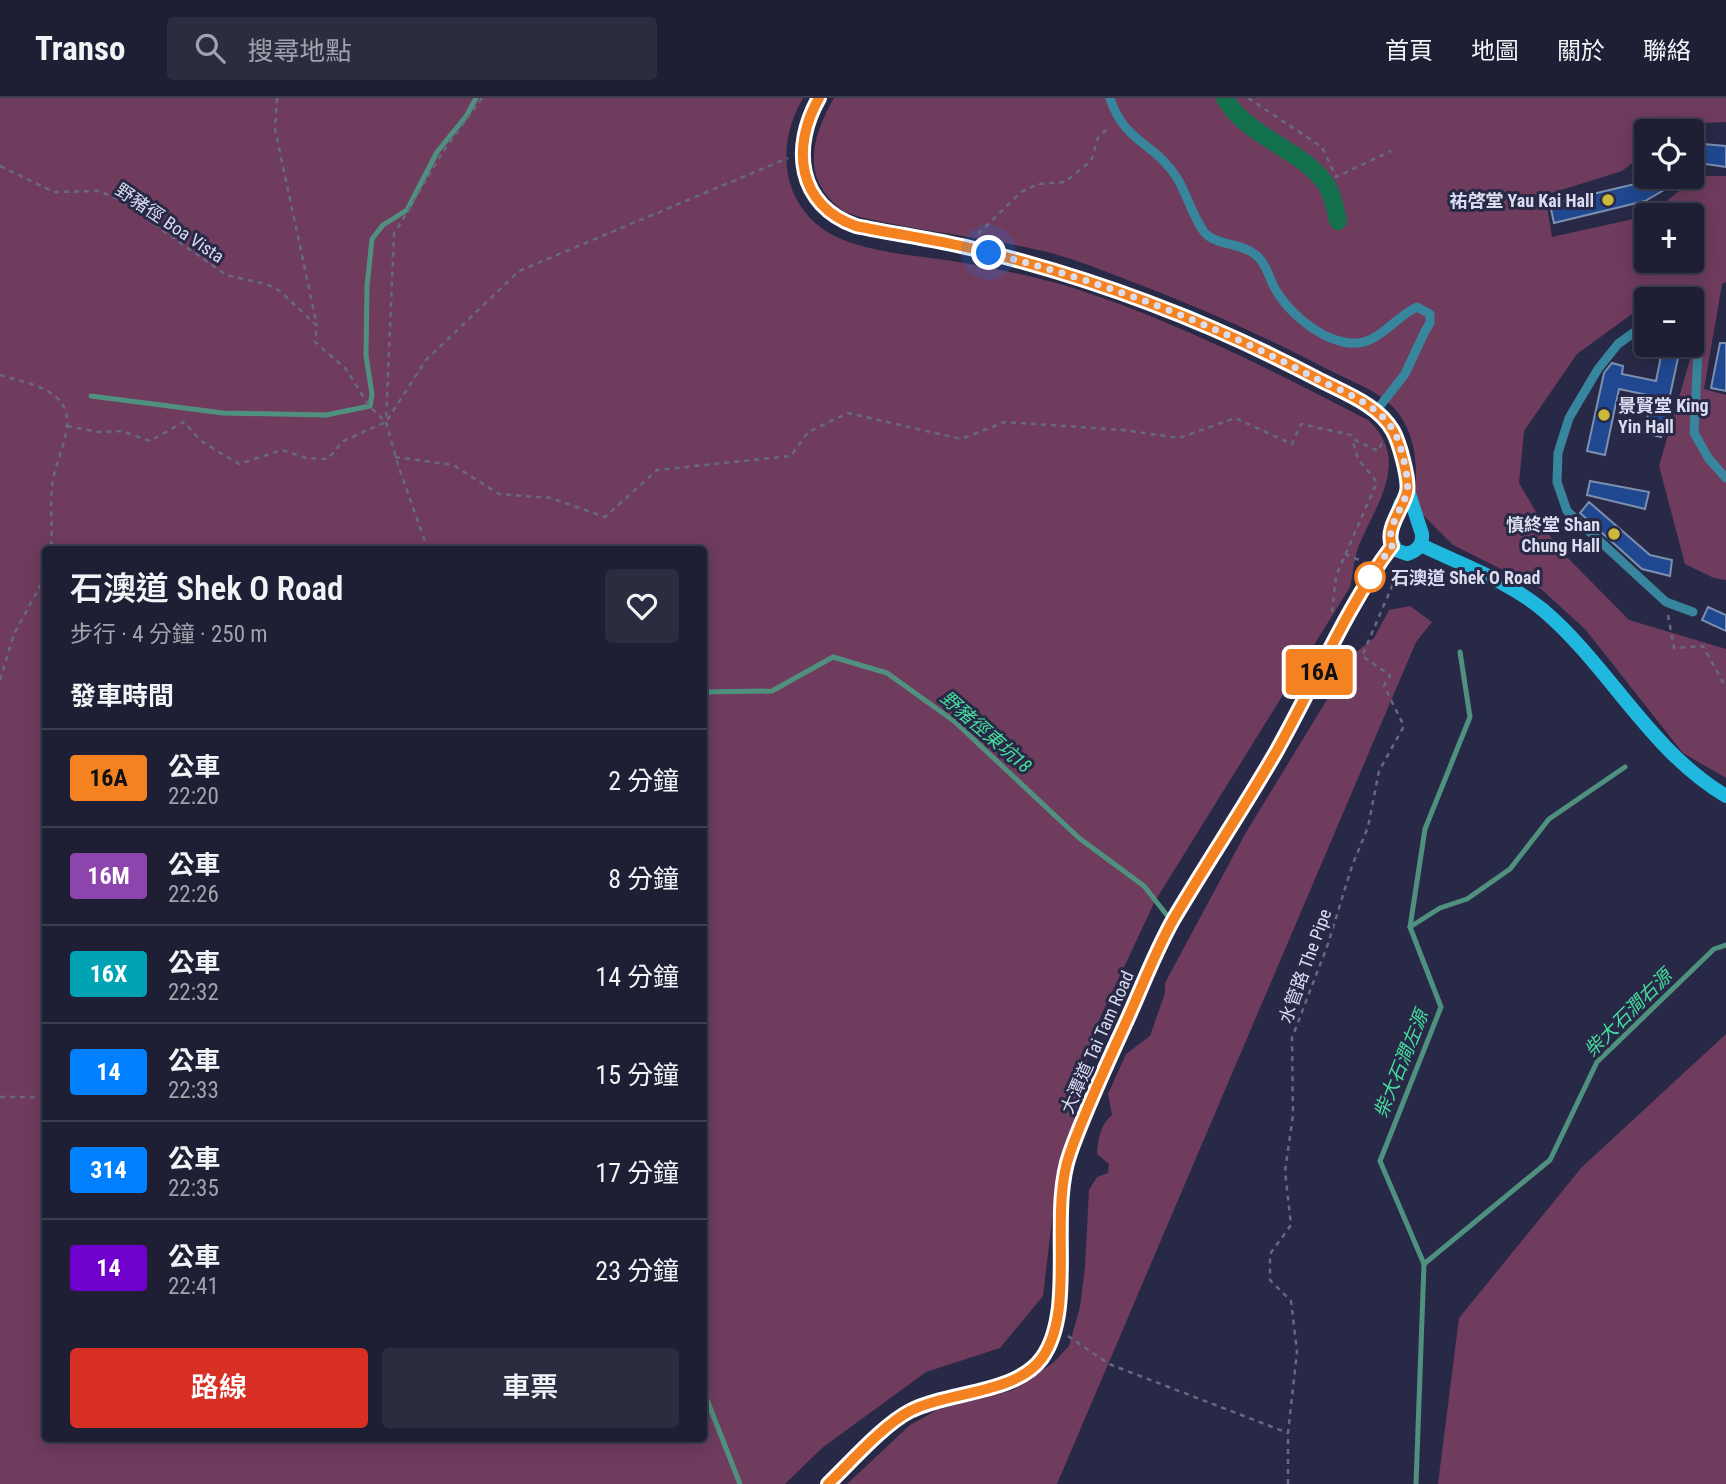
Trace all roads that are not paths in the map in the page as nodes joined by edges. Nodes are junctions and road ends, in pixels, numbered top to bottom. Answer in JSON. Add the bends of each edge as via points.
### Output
{"nodes":[{"id":1,"x":819,"y":98,"type":"edge"},
{"id":2,"x":1110,"y":98,"type":"edge"},
{"id":3,"x":1634,"y":332,"type":"edge"},
{"id":4,"x":1698,"y":357,"type":"edge"},
{"id":5,"x":1379,"y":413,"type":"junction"},
{"id":6,"x":1726,"y":478,"type":"edge"},
{"id":7,"x":1408,"y":491,"type":"junction"},
{"id":8,"x":1395,"y":525,"type":"junction"},
{"id":9,"x":1420,"y":529,"type":"junction"},
{"id":10,"x":1421,"y":545,"type":"junction"},
{"id":11,"x":1392,"y":546,"type":"junction"},
{"id":12,"x":1693,"y":612,"type":"dead end"},
{"id":13,"x":1726,"y":796,"type":"edge"},
{"id":14,"x":828,"y":1484,"type":"edge"}],
"edges":[{"from":1,"to":5,"type":"main road","via":[[804,130],[801,158],[814,193],[841,220],[1073,276],[1189,317]]},
{"from":2,"to":5,"type":"lane","via":[[1118,117],[1140,143],[1177,177],[1203,231],[1256,255],[1287,307],[1308,325],[1355,344],[1372,341],[1417,307],[1430,314],[1405,374]]},
{"from":3,"to":12,"type":"lane","via":[[1598,369],[1569,418],[1558,453],[1557,482],[1567,511],[1666,602]]},
{"from":4,"to":6,"type":"lane","via":[[1694,433]]},
{"from":5,"to":7,"type":"main road","via":[[1401,449]]},
{"from":7,"to":8,"type":"main road"},
{"from":7,"to":9,"type":"main road"},
{"from":8,"to":9,"type":"main road","via":[[1408,521]]},
{"from":8,"to":11,"type":"main road"},
{"from":9,"to":10,"type":"main road"},
{"from":10,"to":11,"type":"main road","via":[[1407,554]]},
{"from":10,"to":13,"type":"main road","via":[[1502,582],[1542,610],[1684,766]]},
{"from":11,"to":14,"type":"main road","name":"大潭道 Tai Tam Road","via":[[1172,922],[1083,1117],[1062,1188],[1056,1328],[1044,1356],[1025,1374],[1007,1382],[907,1413]]}]}
